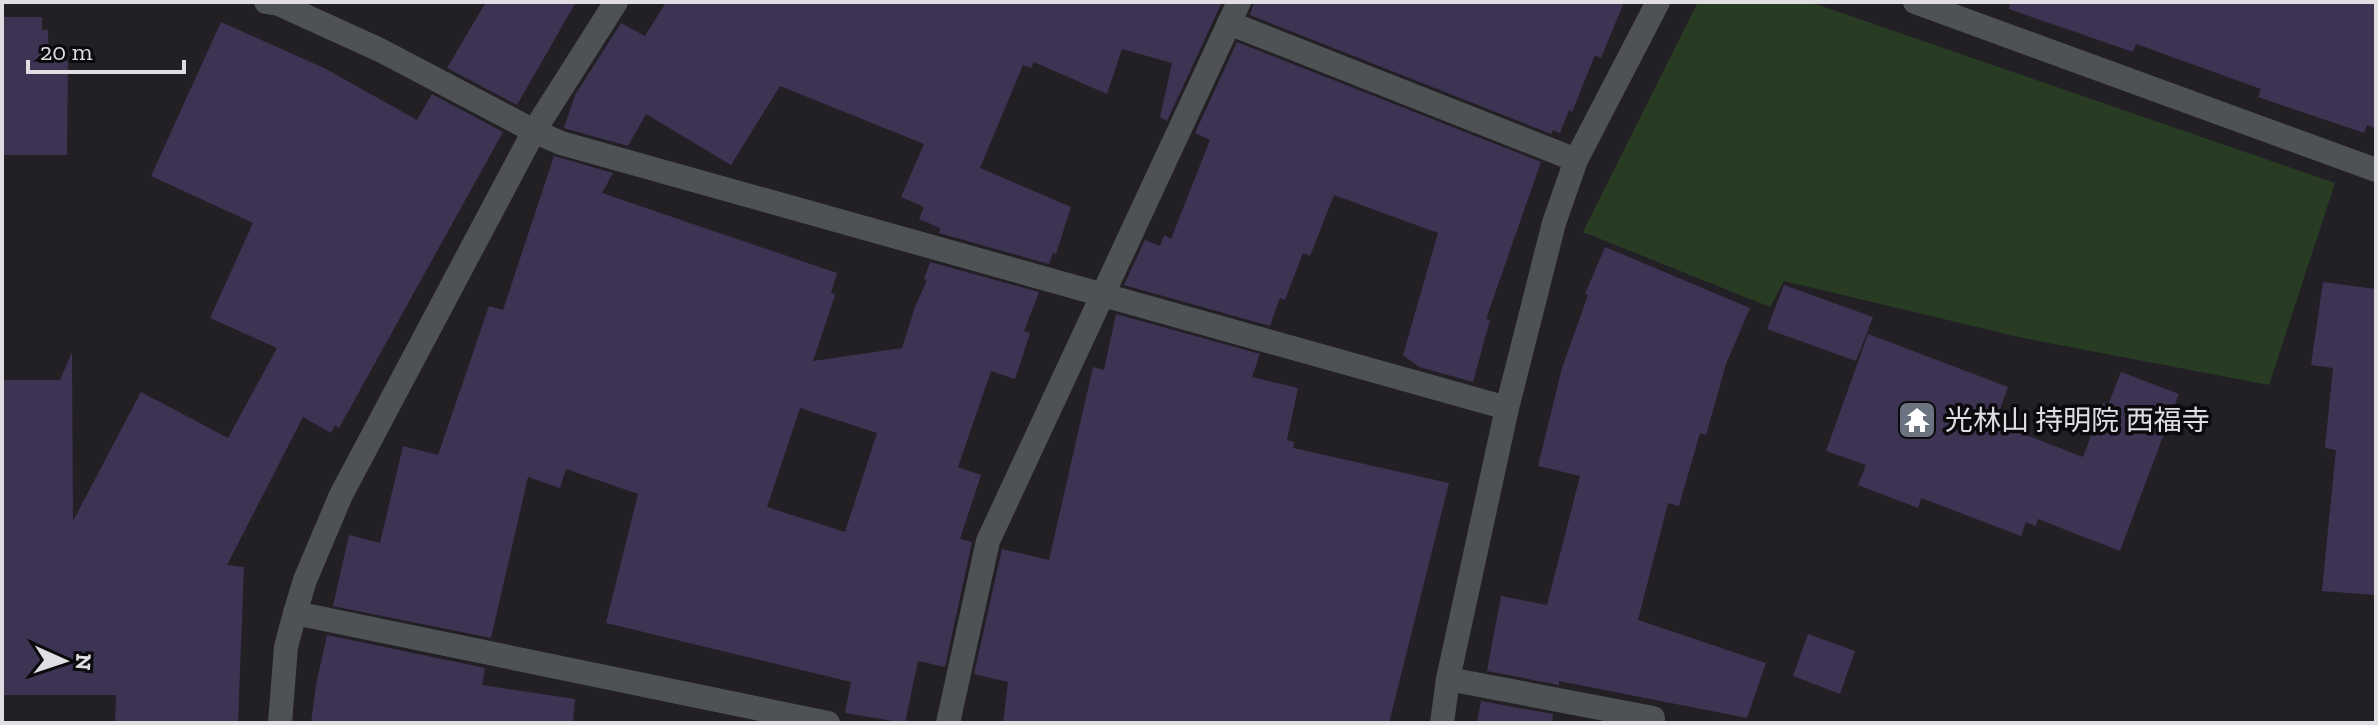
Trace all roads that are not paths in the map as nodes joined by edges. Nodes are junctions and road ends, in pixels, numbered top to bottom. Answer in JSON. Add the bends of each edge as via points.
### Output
{"nodes":[{"id":1,"x":266,"y":2,"type":"edge"},
{"id":2,"x":616,"y":2,"type":"edge"},
{"id":3,"x":1658,"y":2,"type":"edge"},
{"id":4,"x":1915,"y":2,"type":"edge"},
{"id":5,"x":1234,"y":13,"type":"edge"},
{"id":6,"x":534,"y":131,"type":"junction"},
{"id":7,"x":1576,"y":160,"type":"junction"},
{"id":8,"x":2376,"y":170,"type":"edge"},
{"id":9,"x":1101,"y":295,"type":"junction"},
{"id":10,"x":1507,"y":408,"type":"junction"},
{"id":11,"x":295,"y":613,"type":"junction"},
{"id":12,"x":1448,"y":679,"type":"junction"},
{"id":13,"x":1653,"y":718,"type":"dead end"},
{"id":14,"x":280,"y":723,"type":"edge"},
{"id":15,"x":828,"y":723,"type":"edge"},
{"id":16,"x":948,"y":723,"type":"edge"},
{"id":17,"x":1442,"y":723,"type":"edge"}],
"edges":[{"from":1,"to":6,"type":"street","via":[[380,50]]},
{"from":2,"to":6,"type":"street"},
{"from":3,"to":7,"type":"street"},
{"from":4,"to":8,"type":"street"},
{"from":5,"to":7,"type":"street"},
{"from":5,"to":9,"type":"street"},
{"from":6,"to":9,"type":"street","via":[[561,143]]},
{"from":6,"to":11,"type":"street","via":[[341,495]]},
{"from":7,"to":10,"type":"street","via":[[1554,223]]},
{"from":9,"to":10,"type":"street"},
{"from":9,"to":16,"type":"street","via":[[988,541]]},
{"from":10,"to":12,"type":"street"},
{"from":11,"to":14,"type":"street","via":[[286,647]]},
{"from":11,"to":15,"type":"street"},
{"from":12,"to":13,"type":"street"},
{"from":12,"to":17,"type":"street"}]}
